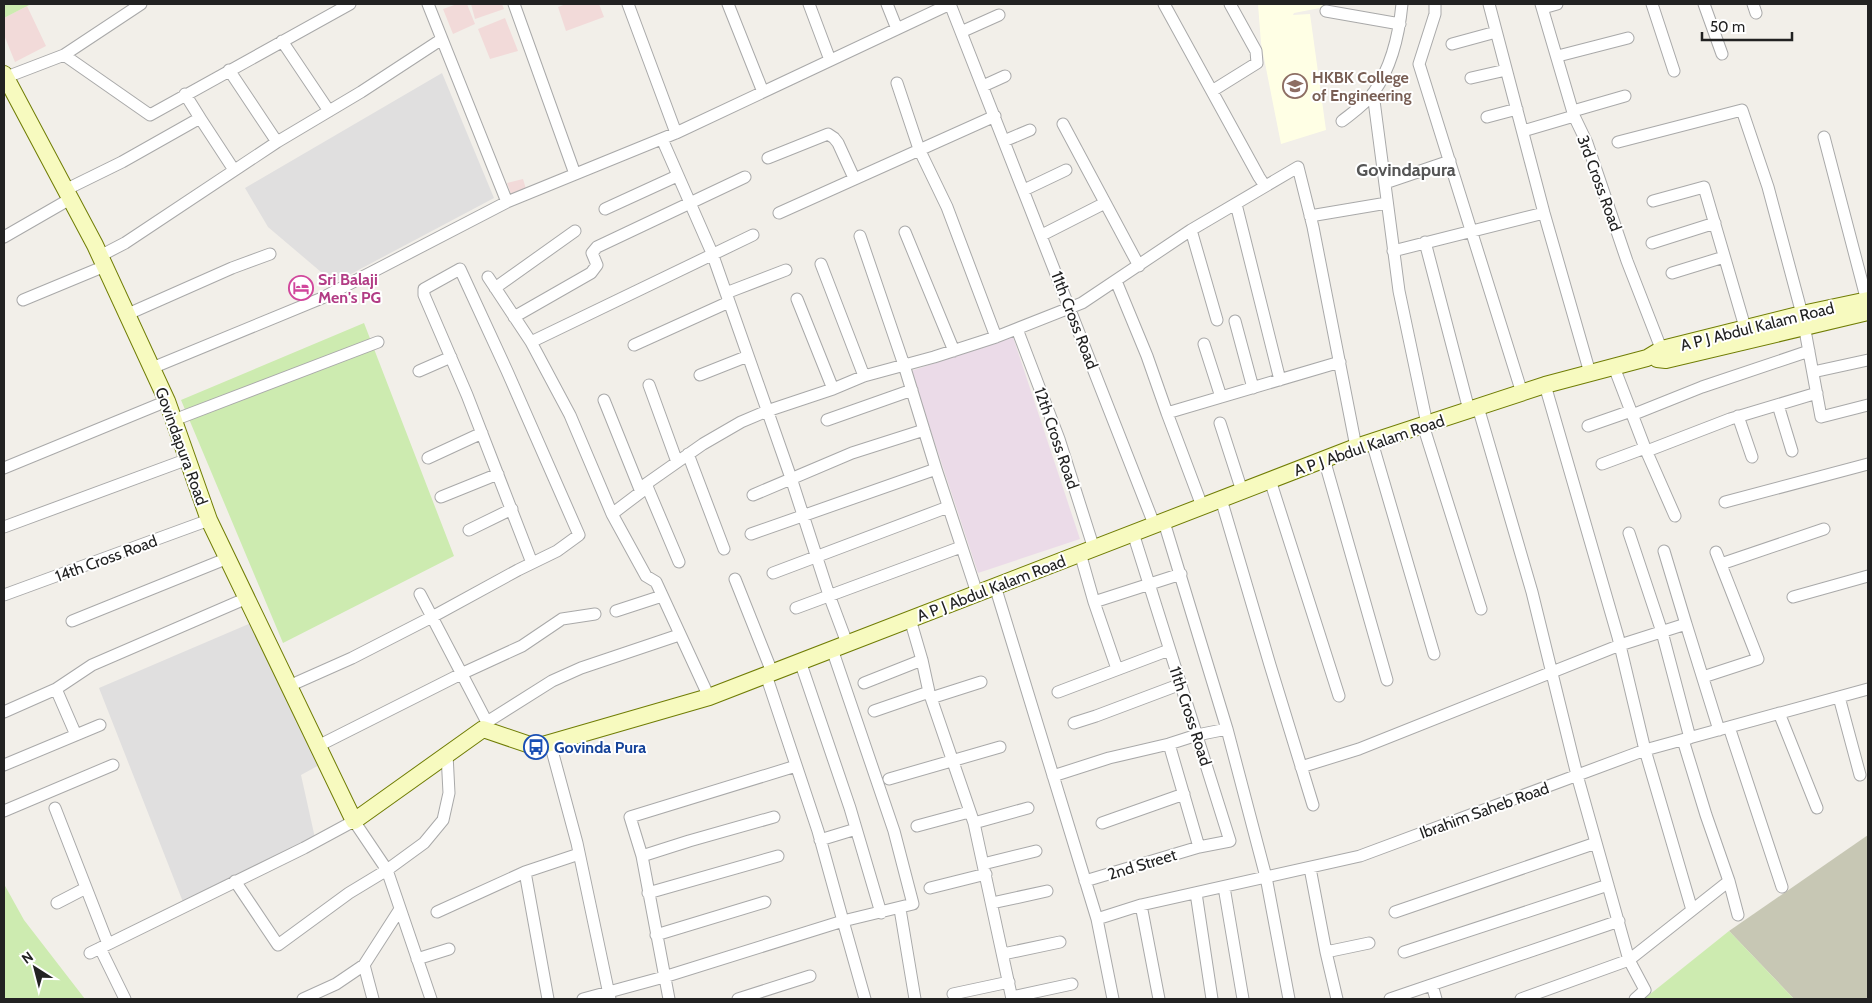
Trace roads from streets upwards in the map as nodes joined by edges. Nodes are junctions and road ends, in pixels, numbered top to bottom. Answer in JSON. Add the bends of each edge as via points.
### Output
{"nodes":[{"id":1,"x":141,"y":4,"type":"edge"},
{"id":2,"x":350,"y":4,"type":"edge"},
{"id":3,"x":428,"y":4,"type":"edge"},
{"id":4,"x":514,"y":4,"type":"edge"},
{"id":5,"x":628,"y":4,"type":"edge"},
{"id":6,"x":728,"y":4,"type":"edge"},
{"id":7,"x":809,"y":4,"type":"edge"},
{"id":8,"x":887,"y":4,"type":"edge"},
{"id":9,"x":950,"y":4,"type":"edge"},
{"id":10,"x":1164,"y":4,"type":"edge"},
{"id":11,"x":1230,"y":4,"type":"edge"},
{"id":12,"x":1402,"y":4,"type":"edge"},
{"id":13,"x":1435,"y":4,"type":"edge"},
{"id":14,"x":1489,"y":4,"type":"edge"},
{"id":15,"x":1558,"y":4,"type":"edge"},
{"id":16,"x":1652,"y":4,"type":"edge"},
{"id":17,"x":1704,"y":4,"type":"edge"},
{"id":18,"x":1542,"y":6,"type":"edge"},
{"id":19,"x":1326,"y":11,"type":"dead end"},
{"id":20,"x":999,"y":15,"type":"dead end"},
{"id":21,"x":1400,"y":24,"type":"junction"},
{"id":22,"x":897,"y":28,"type":"junction"},
{"id":23,"x":962,"y":32,"type":"junction"},
{"id":24,"x":1496,"y":32,"type":"junction"},
{"id":25,"x":1628,"y":38,"type":"dead end"},
{"id":26,"x":442,"y":39,"type":"junction"},
{"id":27,"x":282,"y":41,"type":"junction"},
{"id":28,"x":1452,"y":44,"type":"dead end"},
{"id":29,"x":1722,"y":54,"type":"dead end"},
{"id":30,"x":64,"y":55,"type":"junction"},
{"id":31,"x":1558,"y":56,"type":"junction"},
{"id":32,"x":830,"y":60,"type":"junction"},
{"id":33,"x":229,"y":70,"type":"junction"},
{"id":34,"x":1506,"y":70,"type":"junction"},
{"id":35,"x":1674,"y":71,"type":"dead end"},
{"id":36,"x":1005,"y":76,"type":"dead end"},
{"id":37,"x":4,"y":77,"type":"edge"},
{"id":38,"x":1471,"y":78,"type":"dead end"},
{"id":39,"x":897,"y":83,"type":"dead end"},
{"id":40,"x":983,"y":86,"type":"junction"},
{"id":41,"x":1212,"y":91,"type":"junction"},
{"id":42,"x":763,"y":92,"type":"junction"},
{"id":43,"x":1373,"y":93,"type":"junction"},
{"id":44,"x":185,"y":94,"type":"junction"},
{"id":45,"x":1625,"y":96,"type":"dead end"},
{"id":46,"x":1517,"y":109,"type":"junction"},
{"id":47,"x":329,"y":111,"type":"junction"},
{"id":48,"x":1574,"y":113,"type":"junction"},
{"id":49,"x":995,"y":116,"type":"junction"},
{"id":50,"x":1487,"y":117,"type":"dead end"},
{"id":51,"x":200,"y":118,"type":"junction"},
{"id":52,"x":1342,"y":121,"type":"dead end"},
{"id":53,"x":1063,"y":124,"type":"dead end"},
{"id":54,"x":1030,"y":130,"type":"dead end"},
{"id":55,"x":1523,"y":131,"type":"junction"},
{"id":56,"x":676,"y":133,"type":"junction"},
{"id":57,"x":1824,"y":138,"type":"dead end"},
{"id":58,"x":662,"y":139,"type":"junction"},
{"id":59,"x":1004,"y":141,"type":"junction"},
{"id":60,"x":276,"y":142,"type":"junction"},
{"id":61,"x":1618,"y":142,"type":"dead end"},
{"id":62,"x":920,"y":149,"type":"junction"},
{"id":63,"x":768,"y":158,"type":"dead end"},
{"id":64,"x":1450,"y":161,"type":"junction"},
{"id":65,"x":234,"y":170,"type":"junction"},
{"id":66,"x":1066,"y":170,"type":"dead end"},
{"id":67,"x":575,"y":174,"type":"junction"},
{"id":68,"x":677,"y":176,"type":"junction"},
{"id":69,"x":745,"y":177,"type":"dead end"},
{"id":70,"x":854,"y":178,"type":"junction"},
{"id":71,"x":1385,"y":183,"type":"junction"},
{"id":72,"x":1265,"y":186,"type":"junction"},
{"id":73,"x":1024,"y":190,"type":"junction"},
{"id":74,"x":68,"y":194,"type":"junction"},
{"id":75,"x":1653,"y":201,"type":"dead end"},
{"id":76,"x":507,"y":202,"type":"junction"},
{"id":77,"x":1387,"y":203,"type":"junction"},
{"id":78,"x":690,"y":204,"type":"junction"},
{"id":79,"x":1236,"y":204,"type":"junction"},
{"id":80,"x":1101,"y":206,"type":"dead end"},
{"id":81,"x":605,"y":209,"type":"dead end"},
{"id":82,"x":779,"y":213,"type":"dead end"},
{"id":83,"x":1544,"y":213,"type":"junction"},
{"id":84,"x":1310,"y":216,"type":"junction"},
{"id":85,"x":1714,"y":224,"type":"junction"},
{"id":86,"x":1192,"y":230,"type":"junction"},
{"id":87,"x":575,"y":231,"type":"dead end"},
{"id":88,"x":1471,"y":231,"type":"junction"},
{"id":89,"x":905,"y":232,"type":"dead end"},
{"id":90,"x":753,"y":235,"type":"dead end"},
{"id":91,"x":1042,"y":235,"type":"junction"},
{"id":92,"x":860,"y":236,"type":"dead end"},
{"id":93,"x":4,"y":237,"type":"edge"},
{"id":94,"x":1425,"y":242,"type":"junction"},
{"id":95,"x":1652,"y":243,"type":"dead end"},
{"id":96,"x":1393,"y":250,"type":"junction"},
{"id":97,"x":270,"y":254,"type":"dead end"},
{"id":98,"x":712,"y":254,"type":"junction"},
{"id":99,"x":1724,"y":257,"type":"junction"},
{"id":100,"x":103,"y":261,"type":"junction"},
{"id":101,"x":821,"y":264,"type":"dead end"},
{"id":102,"x":1139,"y":266,"type":"junction"},
{"id":103,"x":786,"y":270,"type":"dead end"},
{"id":104,"x":1672,"y":274,"type":"dead end"},
{"id":105,"x":488,"y":277,"type":"dead end"},
{"id":106,"x":1116,"y":281,"type":"junction"},
{"id":107,"x":495,"y":288,"type":"junction"},
{"id":108,"x":728,"y":298,"type":"junction"},
{"id":109,"x":23,"y":300,"type":"dead end"},
{"id":110,"x":797,"y":300,"type":"dead end"},
{"id":111,"x":1868,"y":304,"type":"edge"},
{"id":112,"x":1070,"y":308,"type":"junction"},
{"id":113,"x":128,"y":314,"type":"junction"},
{"id":114,"x":514,"y":317,"type":"junction"},
{"id":115,"x":1217,"y":320,"type":"dead end"},
{"id":116,"x":1803,"y":320,"type":"junction"},
{"id":117,"x":1235,"y":321,"type":"dead end"},
{"id":118,"x":1017,"y":329,"type":"junction"},
{"id":119,"x":1747,"y":334,"type":"junction"},
{"id":120,"x":996,"y":337,"type":"junction"},
{"id":121,"x":378,"y":342,"type":"dead end"},
{"id":122,"x":531,"y":342,"type":"junction"},
{"id":123,"x":1204,"y":344,"type":"dead end"},
{"id":124,"x":634,"y":345,"type":"dead end"},
{"id":125,"x":954,"y":351,"type":"junction"},
{"id":126,"x":1809,"y":351,"type":"junction"},
{"id":127,"x":1664,"y":355,"type":"junction"},
{"id":128,"x":748,"y":356,"type":"junction"},
{"id":129,"x":451,"y":357,"type":"junction"},
{"id":130,"x":1868,"y":360,"type":"edge"},
{"id":131,"x":1340,"y":362,"type":"junction"},
{"id":132,"x":904,"y":365,"type":"junction"},
{"id":133,"x":1614,"y":367,"type":"junction"},
{"id":134,"x":152,"y":368,"type":"junction"},
{"id":135,"x":419,"y":371,"type":"dead end"},
{"id":136,"x":1813,"y":372,"type":"junction"},
{"id":137,"x":1590,"y":373,"type":"junction"},
{"id":138,"x":700,"y":375,"type":"dead end"},
{"id":139,"x":864,"y":376,"type":"junction"},
{"id":140,"x":1280,"y":380,"type":"junction"},
{"id":141,"x":650,"y":385,"type":"dead end"},
{"id":142,"x":1545,"y":385,"type":"junction"},
{"id":143,"x":1254,"y":388,"type":"junction"},
{"id":144,"x":833,"y":389,"type":"junction"},
{"id":145,"x":912,"y":390,"type":"junction"},
{"id":146,"x":1522,"y":393,"type":"junction"},
{"id":147,"x":1817,"y":393,"type":"junction"},
{"id":148,"x":1221,"y":397,"type":"junction"},
{"id":149,"x":604,"y":400,"type":"dead end"},
{"id":150,"x":167,"y":401,"type":"junction"},
{"id":151,"x":1778,"y":405,"type":"junction"},
{"id":152,"x":1868,"y":405,"type":"edge"},
{"id":153,"x":1474,"y":409,"type":"junction"},
{"id":154,"x":767,"y":411,"type":"junction"},
{"id":155,"x":1167,"y":412,"type":"junction"},
{"id":156,"x":1632,"y":413,"type":"junction"},
{"id":157,"x":1738,"y":416,"type":"junction"},
{"id":158,"x":174,"y":420,"type":"junction"},
{"id":159,"x":827,"y":420,"type":"dead end"},
{"id":160,"x":1220,"y":422,"type":"dead end"},
{"id":161,"x":1425,"y":424,"type":"junction"},
{"id":162,"x":1588,"y":426,"type":"dead end"},
{"id":163,"x":924,"y":430,"type":"junction"},
{"id":164,"x":482,"y":432,"type":"junction"},
{"id":165,"x":1372,"y":442,"type":"junction"},
{"id":166,"x":1356,"y":447,"type":"junction"},
{"id":167,"x":1646,"y":450,"type":"junction"},
{"id":168,"x":1792,"y":451,"type":"dead end"},
{"id":169,"x":688,"y":454,"type":"junction"},
{"id":170,"x":1752,"y":457,"type":"dead end"},
{"id":171,"x":428,"y":458,"type":"dead end"},
{"id":172,"x":1324,"y":459,"type":"junction"},
{"id":173,"x":188,"y":460,"type":"junction"},
{"id":174,"x":677,"y":462,"type":"junction"},
{"id":175,"x":1602,"y":464,"type":"dead end"},
{"id":176,"x":1868,"y":464,"type":"edge"},
{"id":177,"x":4,"y":468,"type":"edge"},
{"id":178,"x":936,"y":469,"type":"junction"},
{"id":179,"x":498,"y":474,"type":"junction"},
{"id":180,"x":792,"y":478,"type":"junction"},
{"id":181,"x":1270,"y":480,"type":"junction"},
{"id":182,"x":643,"y":488,"type":"junction"},
{"id":183,"x":1242,"y":491,"type":"junction"},
{"id":184,"x":753,"y":495,"type":"dead end"},
{"id":185,"x":441,"y":497,"type":"dead end"},
{"id":186,"x":1221,"y":499,"type":"junction"},
{"id":187,"x":1726,"y":502,"type":"dead end"},
{"id":188,"x":1202,"y":506,"type":"junction"},
{"id":189,"x":948,"y":507,"type":"junction"},
{"id":190,"x":512,"y":509,"type":"junction"},
{"id":191,"x":612,"y":514,"type":"junction"},
{"id":192,"x":804,"y":516,"type":"junction"},
{"id":193,"x":1675,"y":516,"type":"dead end"},
{"id":194,"x":209,"y":520,"type":"junction"},
{"id":195,"x":1159,"y":523,"type":"junction"},
{"id":196,"x":4,"y":527,"type":"edge"},
{"id":197,"x":1824,"y":529,"type":"dead end"},
{"id":198,"x":469,"y":530,"type":"dead end"},
{"id":199,"x":1133,"y":533,"type":"junction"},
{"id":200,"x":1629,"y":533,"type":"dead end"},
{"id":201,"x":751,"y":534,"type":"dead end"},
{"id":202,"x":961,"y":547,"type":"junction"},
{"id":203,"x":724,"y":549,"type":"dead end"},
{"id":204,"x":1087,"y":551,"type":"junction"},
{"id":205,"x":1664,"y":551,"type":"dead end"},
{"id":206,"x":1716,"y":552,"type":"dead end"},
{"id":207,"x":816,"y":556,"type":"junction"},
{"id":208,"x":228,"y":558,"type":"junction"},
{"id":209,"x":679,"y":562,"type":"dead end"},
{"id":210,"x":532,"y":563,"type":"junction"},
{"id":211,"x":1721,"y":564,"type":"junction"},
{"id":212,"x":773,"y":573,"type":"dead end"},
{"id":213,"x":1181,"y":574,"type":"junction"},
{"id":214,"x":1868,"y":576,"type":"edge"},
{"id":215,"x":736,"y":579,"type":"dead end"},
{"id":216,"x":1150,"y":584,"type":"junction"},
{"id":217,"x":996,"y":586,"type":"junction"},
{"id":218,"x":977,"y":593,"type":"junction"},
{"id":219,"x":4,"y":594,"type":"edge"},
{"id":220,"x":420,"y":594,"type":"dead end"},
{"id":221,"x":829,"y":595,"type":"junction"},
{"id":222,"x":662,"y":596,"type":"junction"},
{"id":223,"x":1793,"y":597,"type":"dead end"},
{"id":224,"x":247,"y":598,"type":"junction"},
{"id":225,"x":1094,"y":602,"type":"junction"},
{"id":226,"x":796,"y":608,"type":"dead end"},
{"id":227,"x":1481,"y":609,"type":"dead end"},
{"id":228,"x":616,"y":611,"type":"dead end"},
{"id":229,"x":595,"y":614,"type":"dead end"},
{"id":230,"x":432,"y":617,"type":"junction"},
{"id":231,"x":910,"y":619,"type":"junction"},
{"id":232,"x":72,"y":621,"type":"dead end"},
{"id":233,"x":1686,"y":624,"type":"junction"},
{"id":234,"x":1662,"y":632,"type":"junction"},
{"id":235,"x":679,"y":635,"type":"junction"},
{"id":236,"x":1620,"y":645,"type":"junction"},
{"id":237,"x":839,"y":646,"type":"junction"},
{"id":238,"x":1169,"y":650,"type":"junction"},
{"id":239,"x":1434,"y":654,"type":"dead end"},
{"id":240,"x":922,"y":660,"type":"junction"},
{"id":241,"x":800,"y":661,"type":"junction"},
{"id":242,"x":1117,"y":669,"type":"junction"},
{"id":243,"x":1551,"y":673,"type":"junction"},
{"id":244,"x":461,"y":674,"type":"junction"},
{"id":245,"x":769,"y":674,"type":"junction"},
{"id":246,"x":1703,"y":677,"type":"junction"},
{"id":247,"x":1387,"y":680,"type":"dead end"},
{"id":248,"x":981,"y":682,"type":"dead end"},
{"id":249,"x":864,"y":683,"type":"dead end"},
{"id":250,"x":1181,"y":684,"type":"junction"},
{"id":251,"x":289,"y":686,"type":"junction"},
{"id":252,"x":56,"y":689,"type":"junction"},
{"id":253,"x":1868,"y":689,"type":"edge"},
{"id":254,"x":1058,"y":692,"type":"dead end"},
{"id":255,"x":930,"y":695,"type":"junction"},
{"id":256,"x":709,"y":696,"type":"junction"},
{"id":257,"x":1339,"y":696,"type":"dead end"},
{"id":258,"x":1839,"y":697,"type":"junction"},
{"id":259,"x":874,"y":711,"type":"dead end"},
{"id":260,"x":4,"y":712,"type":"edge"},
{"id":261,"x":1779,"y":714,"type":"junction"},
{"id":262,"x":1074,"y":723,"type":"dead end"},
{"id":263,"x":100,"y":725,"type":"dead end"},
{"id":264,"x":490,"y":727,"type":"junction"},
{"id":265,"x":1724,"y":728,"type":"junction"},
{"id":266,"x":1227,"y":729,"type":"junction"},
{"id":267,"x":76,"y":735,"type":"junction"},
{"id":268,"x":1197,"y":735,"type":"junction"},
{"id":269,"x":1686,"y":739,"type":"junction"},
{"id":270,"x":550,"y":743,"type":"junction"},
{"id":271,"x":1169,"y":744,"type":"junction"},
{"id":272,"x":318,"y":746,"type":"junction"},
{"id":273,"x":1000,"y":747,"type":"dead end"},
{"id":274,"x":1645,"y":750,"type":"junction"},
{"id":275,"x":447,"y":754,"type":"junction"},
{"id":276,"x":952,"y":761,"type":"junction"},
{"id":277,"x":4,"y":765,"type":"edge"},
{"id":278,"x":113,"y":765,"type":"dead end"},
{"id":279,"x":796,"y":766,"type":"junction"},
{"id":280,"x":1301,"y":767,"type":"junction"},
{"id":281,"x":1577,"y":775,"type":"junction"},
{"id":282,"x":1860,"y":775,"type":"dead end"},
{"id":283,"x":1053,"y":776,"type":"junction"},
{"id":284,"x":889,"y":779,"type":"dead end"},
{"id":285,"x":1184,"y":794,"type":"junction"},
{"id":286,"x":1313,"y":805,"type":"dead end"},
{"id":287,"x":55,"y":808,"type":"dead end"},
{"id":288,"x":1028,"y":808,"type":"dead end"},
{"id":289,"x":1817,"y":808,"type":"dead end"},
{"id":290,"x":4,"y":811,"type":"edge"},
{"id":291,"x":969,"y":812,"type":"junction"},
{"id":292,"x":774,"y":817,"type":"dead end"},
{"id":293,"x":354,"y":821,"type":"junction"},
{"id":294,"x":1102,"y":823,"type":"dead end"},
{"id":295,"x":974,"y":824,"type":"junction"},
{"id":296,"x":917,"y":826,"type":"dead end"},
{"id":297,"x":856,"y":829,"type":"junction"},
{"id":298,"x":820,"y":840,"type":"junction"},
{"id":299,"x":1596,"y":843,"type":"junction"},
{"id":300,"x":1199,"y":847,"type":"junction"},
{"id":301,"x":1036,"y":852,"type":"dead end"},
{"id":302,"x":579,"y":854,"type":"junction"},
{"id":303,"x":642,"y":856,"type":"junction"},
{"id":304,"x":778,"y":856,"type":"dead end"},
{"id":305,"x":1310,"y":868,"type":"junction"},
{"id":306,"x":985,"y":869,"type":"junction"},
{"id":307,"x":387,"y":870,"type":"junction"},
{"id":308,"x":525,"y":872,"type":"junction"},
{"id":309,"x":1266,"y":877,"type":"junction"},
{"id":310,"x":235,"y":881,"type":"junction"},
{"id":311,"x":1085,"y":881,"type":"junction"},
{"id":312,"x":1729,"y":882,"type":"junction"},
{"id":313,"x":1608,"y":884,"type":"junction"},
{"id":314,"x":1782,"y":887,"type":"dead end"},
{"id":315,"x":86,"y":888,"type":"junction"},
{"id":316,"x":930,"y":888,"type":"dead end"},
{"id":317,"x":1224,"y":888,"type":"junction"},
{"id":318,"x":1047,"y":891,"type":"dead end"},
{"id":319,"x":648,"y":893,"type":"junction"},
{"id":320,"x":1196,"y":893,"type":"junction"},
{"id":321,"x":764,"y":902,"type":"dead end"},
{"id":322,"x":57,"y":903,"type":"dead end"},
{"id":323,"x":992,"y":904,"type":"junction"},
{"id":324,"x":1142,"y":905,"type":"junction"},
{"id":325,"x":400,"y":909,"type":"junction"},
{"id":326,"x":900,"y":909,"type":"junction"},
{"id":327,"x":1692,"y":910,"type":"junction"},
{"id":328,"x":437,"y":912,"type":"dead end"},
{"id":329,"x":1395,"y":912,"type":"dead end"},
{"id":330,"x":880,"y":913,"type":"junction"},
{"id":331,"x":1738,"y":915,"type":"dead end"},
{"id":332,"x":1097,"y":920,"type":"junction"},
{"id":333,"x":843,"y":921,"type":"junction"},
{"id":334,"x":1619,"y":922,"type":"junction"},
{"id":335,"x":656,"y":935,"type":"junction"},
{"id":336,"x":1060,"y":942,"type":"dead end"},
{"id":337,"x":1369,"y":943,"type":"dead end"},
{"id":338,"x":100,"y":948,"type":"junction"},
{"id":339,"x":449,"y":949,"type":"dead end"},
{"id":340,"x":1326,"y":952,"type":"junction"},
{"id":341,"x":1404,"y":952,"type":"dead end"},
{"id":342,"x":1003,"y":954,"type":"junction"},
{"id":343,"x":417,"y":959,"type":"junction"},
{"id":344,"x":1630,"y":960,"type":"junction"},
{"id":345,"x":364,"y":965,"type":"junction"},
{"id":346,"x":810,"y":976,"type":"dead end"},
{"id":347,"x":664,"y":977,"type":"junction"},
{"id":348,"x":1009,"y":982,"type":"junction"},
{"id":349,"x":1072,"y":984,"type":"dead end"},
{"id":350,"x":1432,"y":985,"type":"junction"},
{"id":351,"x":953,"y":994,"type":"dead end"},
{"id":352,"x":1550,"y":994,"type":"edge"},
{"id":353,"x":609,"y":996,"type":"edge"},
{"id":354,"x":307,"y":998,"type":"edge"},
{"id":355,"x":1012,"y":998,"type":"edge"},
{"id":356,"x":125,"y":999,"type":"edge"},
{"id":357,"x":373,"y":999,"type":"edge"},
{"id":358,"x":431,"y":999,"type":"edge"},
{"id":359,"x":548,"y":999,"type":"edge"},
{"id":360,"x":583,"y":999,"type":"edge"},
{"id":361,"x":669,"y":999,"type":"edge"},
{"id":362,"x":738,"y":999,"type":"edge"},
{"id":363,"x":865,"y":999,"type":"edge"},
{"id":364,"x":916,"y":999,"type":"edge"},
{"id":365,"x":1114,"y":999,"type":"edge"},
{"id":366,"x":1159,"y":999,"type":"edge"},
{"id":367,"x":1212,"y":999,"type":"edge"},
{"id":368,"x":1242,"y":999,"type":"edge"},
{"id":369,"x":1289,"y":999,"type":"edge"},
{"id":370,"x":1337,"y":999,"type":"edge"},
{"id":371,"x":1390,"y":999,"type":"edge"},
{"id":372,"x":1436,"y":999,"type":"edge"},
{"id":373,"x":1521,"y":999,"type":"edge"},
{"id":374,"x":1635,"y":999,"type":"edge"}],
"edges":[{"from":1,"to":30,"type":"street"},
{"from":2,"to":27,"type":"street"},
{"from":3,"to":26,"type":"street"},
{"from":4,"to":67,"type":"street"},
{"from":5,"to":56,"type":"street"},
{"from":6,"to":42,"type":"street"},
{"from":7,"to":32,"type":"street"},
{"from":8,"to":22,"type":"street"},
{"from":9,"to":22,"type":"street"},
{"from":9,"to":23,"type":"street","name":"11th Cross Road"},
{"from":10,"to":41,"type":"street"},
{"from":11,"to":41,"type":"street","via":[[1256,51],[1257,63]]},
{"from":12,"to":21,"type":"street"},
{"from":13,"to":64,"type":"street","via":[[1435,14],[1419,64]]},
{"from":14,"to":24,"type":"street"},
{"from":15,"to":18,"type":"street"},
{"from":16,"to":35,"type":"street"},
{"from":17,"to":29,"type":"street"},
{"from":18,"to":31,"type":"street","name":"3rd Cross Road"},
{"from":19,"to":21,"type":"street"},
{"from":20,"to":23,"type":"street"},
{"from":21,"to":43,"type":"street","via":[[1394,50]]},
{"from":22,"to":32,"type":"street"},
{"from":23,"to":40,"type":"street","name":"11th Cross Road"},
{"from":24,"to":28,"type":"street"},
{"from":24,"to":34,"type":"street"},
{"from":25,"to":31,"type":"street"},
{"from":26,"to":47,"type":"street"},
{"from":26,"to":76,"type":"street"},
{"from":27,"to":33,"type":"street"},
{"from":27,"to":47,"type":"street"},
{"from":30,"to":37,"type":"street"},
{"from":30,"to":44,"type":"street","via":[[150,115]]},
{"from":31,"to":48,"type":"street","name":"3rd Cross Road"},
{"from":32,"to":42,"type":"street"},
{"from":33,"to":44,"type":"street"},
{"from":33,"to":60,"type":"street"},
{"from":34,"to":38,"type":"street"},
{"from":34,"to":46,"type":"street"},
{"from":36,"to":40,"type":"street"},
{"from":37,"to":74,"type":"street","name":"Govindapura Road"},
{"from":39,"to":62,"type":"street"},
{"from":40,"to":49,"type":"street","name":"11th Cross Road"},
{"from":41,"to":72,"type":"street"},
{"from":42,"to":56,"type":"street"},
{"from":43,"to":52,"type":"street"},
{"from":43,"to":71,"type":"street"},
{"from":44,"to":51,"type":"street"},
{"from":45,"to":48,"type":"street"},
{"from":46,"to":50,"type":"street"},
{"from":46,"to":55,"type":"street"},
{"from":47,"to":60,"type":"street"},
{"from":48,"to":55,"type":"street"},
{"from":48,"to":127,"type":"street","name":"3rd Cross Road"},
{"from":49,"to":59,"type":"street","name":"11th Cross Road"},
{"from":49,"to":62,"type":"street"},
{"from":51,"to":65,"type":"street"},
{"from":51,"to":74,"type":"street"},
{"from":53,"to":102,"type":"street"},
{"from":54,"to":59,"type":"street"},
{"from":55,"to":83,"type":"street"},
{"from":56,"to":58,"type":"street"},
{"from":57,"to":111,"type":"street"},
{"from":58,"to":67,"type":"street"},
{"from":58,"to":68,"type":"street"},
{"from":59,"to":73,"type":"street","name":"11th Cross Road"},
{"from":60,"to":65,"type":"street"},
{"from":61,"to":116,"type":"street","via":[[1742,110],[1768,187]]},
{"from":62,"to":70,"type":"street"},
{"from":62,"to":120,"type":"street","via":[[947,207]]},
{"from":63,"to":70,"type":"street","via":[[828,134],[838,142]]},
{"from":64,"to":71,"type":"street"},
{"from":64,"to":88,"type":"street"},
{"from":65,"to":100,"type":"street"},
{"from":66,"to":73,"type":"street"},
{"from":67,"to":76,"type":"street"},
{"from":68,"to":78,"type":"street"},
{"from":68,"to":81,"type":"street"},
{"from":69,"to":78,"type":"street"},
{"from":70,"to":82,"type":"street"},
{"from":71,"to":77,"type":"street"},
{"from":72,"to":79,"type":"street"},
{"from":72,"to":84,"type":"street","via":[[1298,167]]},
{"from":73,"to":91,"type":"street","name":"11th Cross Road"},
{"from":74,"to":93,"type":"street"},
{"from":74,"to":100,"type":"street","name":"Govindapura Road"},
{"from":75,"to":85,"type":"street","via":[[1704,187]]},
{"from":76,"to":134,"type":"street","via":[[322,298]]},
{"from":77,"to":84,"type":"street"},
{"from":77,"to":96,"type":"street"},
{"from":78,"to":98,"type":"street"},
{"from":78,"to":114,"type":"street","via":[[597,247],[592,253],[597,265],[592,273]]},
{"from":79,"to":86,"type":"street"},
{"from":79,"to":140,"type":"street"},
{"from":80,"to":91,"type":"street"},
{"from":83,"to":88,"type":"street"},
{"from":83,"to":137,"type":"street"},
{"from":84,"to":131,"type":"street"},
{"from":85,"to":95,"type":"street"},
{"from":85,"to":99,"type":"street"},
{"from":86,"to":102,"type":"street"},
{"from":86,"to":115,"type":"street"},
{"from":87,"to":107,"type":"street"},
{"from":88,"to":94,"type":"street"},
{"from":88,"to":146,"type":"street"},
{"from":89,"to":125,"type":"street"},
{"from":90,"to":98,"type":"street"},
{"from":91,"to":112,"type":"street","name":"11th Cross Road"},
{"from":92,"to":132,"type":"street"},
{"from":94,"to":96,"type":"street"},
{"from":94,"to":153,"type":"street"},
{"from":96,"to":161,"type":"street"},
{"from":97,"to":113,"type":"street"},
{"from":98,"to":108,"type":"street"},
{"from":98,"to":122,"type":"street"},
{"from":99,"to":104,"type":"street"},
{"from":99,"to":119,"type":"street"},
{"from":100,"to":109,"type":"street"},
{"from":100,"to":113,"type":"street","name":"Govindapura Road"},
{"from":101,"to":139,"type":"street"},
{"from":102,"to":106,"type":"street"},
{"from":103,"to":108,"type":"street"},
{"from":105,"to":107,"type":"street"},
{"from":106,"to":112,"type":"street"},
{"from":106,"to":155,"type":"street"},
{"from":107,"to":114,"type":"street"},
{"from":108,"to":124,"type":"street"},
{"from":108,"to":128,"type":"street"},
{"from":110,"to":144,"type":"street"},
{"from":111,"to":116,"type":"street","name":"A P J Abdul Kalam Road"},
{"from":112,"to":118,"type":"street"},
{"from":112,"to":195,"type":"street","name":"11th Cross Road"},
{"from":113,"to":134,"type":"street","name":"Govindapura Road"},
{"from":114,"to":122,"type":"street"},
{"from":116,"to":119,"type":"street","name":"A P J Abdul Kalam Road"},
{"from":116,"to":126,"type":"street"},
{"from":117,"to":143,"type":"street"},
{"from":118,"to":120,"type":"street"},
{"from":118,"to":204,"type":"street","name":"12th Cross Road","via":[[1059,439]]},
{"from":119,"to":127,"type":"street","name":"A P J Abdul Kalam Road"},
{"from":120,"to":125,"type":"street"},
{"from":121,"to":158,"type":"street"},
{"from":122,"to":191,"type":"street","via":[[570,415]]},
{"from":123,"to":148,"type":"street"},
{"from":125,"to":132,"type":"street"},
{"from":126,"to":136,"type":"street"},
{"from":126,"to":156,"type":"street"},
{"from":127,"to":133,"type":"street","name":"A P J Abdul Kalam Road"},
{"from":128,"to":138,"type":"street"},
{"from":128,"to":154,"type":"street"},
{"from":129,"to":135,"type":"street"},
{"from":129,"to":164,"type":"street"},
{"from":129,"to":210,"type":"street","via":[[424,289],[460,270],[579,535]]},
{"from":130,"to":136,"type":"street"},
{"from":131,"to":140,"type":"street"},
{"from":131,"to":166,"type":"street"},
{"from":132,"to":139,"type":"street"},
{"from":132,"to":145,"type":"street"},
{"from":133,"to":137,"type":"street","name":"A P J Abdul Kalam Road"},
{"from":133,"to":156,"type":"street"},
{"from":134,"to":150,"type":"street","name":"Govindapura Road"},
{"from":136,"to":147,"type":"street"},
{"from":137,"to":142,"type":"street","name":"A P J Abdul Kalam Road"},
{"from":139,"to":144,"type":"street"},
{"from":140,"to":143,"type":"street"},
{"from":141,"to":174,"type":"street"},
{"from":142,"to":146,"type":"street","name":"A P J Abdul Kalam Road"},
{"from":142,"to":236,"type":"street"},
{"from":143,"to":148,"type":"street"},
{"from":144,"to":154,"type":"street"},
{"from":145,"to":159,"type":"street"},
{"from":145,"to":163,"type":"street"},
{"from":146,"to":153,"type":"street","name":"A P J Abdul Kalam Road"},
{"from":147,"to":151,"type":"street"},
{"from":147,"to":152,"type":"street","via":[[1821,417]]},
{"from":148,"to":155,"type":"street"},
{"from":149,"to":182,"type":"street"},
{"from":150,"to":158,"type":"street","name":"Govindapura Road"},
{"from":150,"to":177,"type":"street"},
{"from":151,"to":157,"type":"street"},
{"from":151,"to":168,"type":"street"},
{"from":153,"to":161,"type":"street","name":"A P J Abdul Kalam Road"},
{"from":153,"to":243,"type":"street","via":[[1532,592]]},
{"from":154,"to":169,"type":"street","via":[[741,422]]},
{"from":154,"to":180,"type":"street"},
{"from":155,"to":188,"type":"street"},
{"from":156,"to":162,"type":"street"},
{"from":156,"to":167,"type":"street"},
{"from":157,"to":167,"type":"street"},
{"from":157,"to":170,"type":"street"},
{"from":158,"to":173,"type":"street","name":"Govindapura Road"},
{"from":160,"to":183,"type":"street"},
{"from":161,"to":165,"type":"street","name":"A P J Abdul Kalam Road"},
{"from":161,"to":227,"type":"street"},
{"from":163,"to":178,"type":"street"},
{"from":163,"to":180,"type":"street","via":[[852,453]]},
{"from":164,"to":171,"type":"street"},
{"from":164,"to":179,"type":"street"},
{"from":165,"to":166,"type":"street","name":"A P J Abdul Kalam Road"},
{"from":165,"to":239,"type":"street"},
{"from":166,"to":172,"type":"street","name":"A P J Abdul Kalam Road"},
{"from":167,"to":175,"type":"street"},
{"from":167,"to":193,"type":"street"},
{"from":169,"to":174,"type":"street"},
{"from":169,"to":203,"type":"street"},
{"from":172,"to":181,"type":"street","name":"A P J Abdul Kalam Road"},
{"from":172,"to":247,"type":"street"},
{"from":173,"to":194,"type":"street","name":"Govindapura Road"},
{"from":173,"to":196,"type":"street"},
{"from":174,"to":182,"type":"street"},
{"from":176,"to":187,"type":"street"},
{"from":178,"to":189,"type":"street"},
{"from":178,"to":192,"type":"street"},
{"from":179,"to":185,"type":"street"},
{"from":179,"to":190,"type":"street"},
{"from":180,"to":184,"type":"street"},
{"from":180,"to":192,"type":"street"},
{"from":181,"to":183,"type":"street","name":"A P J Abdul Kalam Road"},
{"from":181,"to":257,"type":"street"},
{"from":182,"to":191,"type":"street"},
{"from":182,"to":209,"type":"street"},
{"from":183,"to":186,"type":"street","name":"A P J Abdul Kalam Road"},
{"from":186,"to":188,"type":"street","name":"A P J Abdul Kalam Road"},
{"from":186,"to":280,"type":"street"},
{"from":188,"to":195,"type":"street","name":"A P J Abdul Kalam Road"},
{"from":189,"to":202,"type":"street"},
{"from":189,"to":207,"type":"street"},
{"from":190,"to":198,"type":"street"},
{"from":190,"to":210,"type":"street"},
{"from":191,"to":222,"type":"street","via":[[642,570],[656,582]]},
{"from":192,"to":201,"type":"street"},
{"from":192,"to":207,"type":"street"},
{"from":194,"to":208,"type":"street","name":"Govindapura Road"},
{"from":194,"to":219,"type":"street","name":"14th Cross Road"},
{"from":195,"to":199,"type":"street","name":"A P J Abdul Kalam Road"},
{"from":195,"to":213,"type":"street","name":"11th Cross Road"},
{"from":197,"to":211,"type":"street"},
{"from":199,"to":204,"type":"street","name":"A P J Abdul Kalam Road"},
{"from":199,"to":216,"type":"street","name":"11th Cross Road"},
{"from":200,"to":234,"type":"street"},
{"from":202,"to":218,"type":"street"},
{"from":202,"to":221,"type":"street"},
{"from":204,"to":217,"type":"street","name":"A P J Abdul Kalam Road"},
{"from":204,"to":225,"type":"street","name":"12th Cross Road"},
{"from":205,"to":233,"type":"street"},
{"from":206,"to":211,"type":"street"},
{"from":207,"to":212,"type":"street"},
{"from":207,"to":221,"type":"street"},
{"from":208,"to":224,"type":"street","name":"Govindapura Road"},
{"from":208,"to":232,"type":"street"},
{"from":210,"to":230,"type":"street"},
{"from":211,"to":246,"type":"street","via":[[1758,659]]},
{"from":213,"to":216,"type":"street"},
{"from":213,"to":266,"type":"street","name":"11th Cross Road"},
{"from":214,"to":223,"type":"street"},
{"from":215,"to":245,"type":"street"},
{"from":216,"to":225,"type":"street"},
{"from":216,"to":238,"type":"street","name":"11th Cross Road"},
{"from":217,"to":218,"type":"street","name":"A P J Abdul Kalam Road"},
{"from":217,"to":283,"type":"street"},
{"from":218,"to":231,"type":"street","name":"A P J Abdul Kalam Road"},
{"from":220,"to":230,"type":"street"},
{"from":221,"to":226,"type":"street"},
{"from":221,"to":237,"type":"street"},
{"from":222,"to":228,"type":"street"},
{"from":222,"to":235,"type":"street"},
{"from":224,"to":251,"type":"street","name":"Govindapura Road"},
{"from":224,"to":252,"type":"street","via":[[92,666]]},
{"from":225,"to":242,"type":"street","name":"12th Cross Road"},
{"from":229,"to":244,"type":"street","via":[[562,619],[522,646]]},
{"from":230,"to":244,"type":"street"},
{"from":230,"to":251,"type":"street"},
{"from":231,"to":237,"type":"street","name":"A P J Abdul Kalam Road"},
{"from":231,"to":240,"type":"street"},
{"from":233,"to":234,"type":"street"},
{"from":233,"to":246,"type":"street"},
{"from":234,"to":236,"type":"street"},
{"from":234,"to":269,"type":"street"},
{"from":235,"to":256,"type":"street"},
{"from":235,"to":264,"type":"street","via":[[581,668],[552,682]]},
{"from":236,"to":243,"type":"street"},
{"from":236,"to":274,"type":"street"},
{"from":237,"to":241,"type":"street","name":"A P J Abdul Kalam Road"},
{"from":237,"to":326,"type":"street","via":[[913,904]]},
{"from":238,"to":242,"type":"street"},
{"from":238,"to":250,"type":"street","name":"11th Cross Road"},
{"from":240,"to":249,"type":"street"},
{"from":240,"to":255,"type":"street"},
{"from":241,"to":245,"type":"street","name":"A P J Abdul Kalam Road"},
{"from":241,"to":297,"type":"street"},
{"from":242,"to":254,"type":"street"},
{"from":243,"to":280,"type":"street","via":[[1359,749]]},
{"from":243,"to":281,"type":"street"},
{"from":244,"to":264,"type":"street"},
{"from":244,"to":272,"type":"street"},
{"from":245,"to":256,"type":"street","name":"A P J Abdul Kalam Road"},
{"from":245,"to":279,"type":"street"},
{"from":246,"to":265,"type":"street"},
{"from":248,"to":255,"type":"street"},
{"from":250,"to":262,"type":"street"},
{"from":250,"to":268,"type":"street","name":"11th Cross Road"},
{"from":251,"to":272,"type":"street","name":"Govindapura Road"},
{"from":252,"to":260,"type":"street"},
{"from":252,"to":267,"type":"street"},
{"from":253,"to":258,"type":"street","name":"Ibrahim Saheb Road"},
{"from":255,"to":259,"type":"street"},
{"from":255,"to":276,"type":"street"},
{"from":256,"to":270,"type":"street","name":"A P J Abdul Kalam Road"},
{"from":258,"to":261,"type":"street","name":"Ibrahim Saheb Road"},
{"from":258,"to":282,"type":"street"},
{"from":261,"to":265,"type":"street","name":"Ibrahim Saheb Road"},
{"from":261,"to":289,"type":"street"},
{"from":263,"to":267,"type":"street"},
{"from":264,"to":270,"type":"street","name":"A P J Abdul Kalam Road","via":[[536,746]]},
{"from":264,"to":275,"type":"street"},
{"from":265,"to":269,"type":"street","name":"Ibrahim Saheb Road"},
{"from":265,"to":314,"type":"street"},
{"from":266,"to":268,"type":"street"},
{"from":266,"to":309,"type":"street","name":"11th Cross Road"},
{"from":267,"to":277,"type":"street"},
{"from":268,"to":271,"type":"street"},
{"from":268,"to":300,"type":"street","name":"11th Cross Road","via":[[1230,841]]},
{"from":269,"to":274,"type":"street","name":"Ibrahim Saheb Road"},
{"from":269,"to":312,"type":"street","via":[[1706,815]]},
{"from":270,"to":302,"type":"street"},
{"from":271,"to":283,"type":"street"},
{"from":271,"to":285,"type":"street"},
{"from":272,"to":293,"type":"street","name":"Govindapura Road"},
{"from":273,"to":276,"type":"street"},
{"from":274,"to":281,"type":"street","name":"Ibrahim Saheb Road"},
{"from":274,"to":327,"type":"street"},
{"from":275,"to":293,"type":"street"},
{"from":275,"to":307,"type":"street","via":[[449,793],[443,820],[424,843]]},
{"from":276,"to":284,"type":"street"},
{"from":276,"to":291,"type":"street"},
{"from":278,"to":290,"type":"street"},
{"from":279,"to":298,"type":"street"},
{"from":279,"to":303,"type":"street","via":[[630,817]]},
{"from":280,"to":286,"type":"street"},
{"from":281,"to":299,"type":"street"},
{"from":281,"to":305,"type":"street","name":"Ibrahim Saheb Road","via":[[1360,856]]},
{"from":283,"to":311,"type":"street"},
{"from":285,"to":294,"type":"street"},
{"from":285,"to":300,"type":"street"},
{"from":287,"to":315,"type":"street"},
{"from":288,"to":295,"type":"street"},
{"from":291,"to":295,"type":"street"},
{"from":291,"to":296,"type":"street"},
{"from":292,"to":303,"type":"street"},
{"from":293,"to":307,"type":"street"},
{"from":293,"to":310,"type":"street"},
{"from":295,"to":306,"type":"street"},
{"from":297,"to":298,"type":"street"},
{"from":297,"to":330,"type":"street"},
{"from":298,"to":333,"type":"street"},
{"from":299,"to":313,"type":"street"},
{"from":299,"to":329,"type":"street"},
{"from":300,"to":311,"type":"street","name":"2nd Street"},
{"from":301,"to":306,"type":"street"},
{"from":302,"to":308,"type":"street"},
{"from":302,"to":353,"type":"street"},
{"from":303,"to":319,"type":"street"},
{"from":304,"to":319,"type":"street"},
{"from":305,"to":309,"type":"street","name":"Ibrahim Saheb Road"},
{"from":305,"to":340,"type":"street"},
{"from":306,"to":316,"type":"street"},
{"from":306,"to":323,"type":"street"},
{"from":307,"to":310,"type":"street","via":[[349,893],[278,945]]},
{"from":307,"to":325,"type":"street"},
{"from":308,"to":328,"type":"street"},
{"from":308,"to":359,"type":"street"},
{"from":309,"to":317,"type":"street","name":"Ibrahim Saheb Road"},
{"from":309,"to":369,"type":"street","name":"11th Cross Road"},
{"from":310,"to":338,"type":"street"},
{"from":311,"to":332,"type":"street"},
{"from":312,"to":327,"type":"street"},
{"from":312,"to":331,"type":"street"},
{"from":313,"to":334,"type":"street"},
{"from":313,"to":341,"type":"street"},
{"from":315,"to":322,"type":"street"},
{"from":315,"to":338,"type":"street"},
{"from":317,"to":320,"type":"street","name":"Ibrahim Saheb Road"},
{"from":317,"to":368,"type":"street"},
{"from":318,"to":323,"type":"street"},
{"from":319,"to":335,"type":"street"},
{"from":320,"to":324,"type":"street","name":"Ibrahim Saheb Road"},
{"from":320,"to":367,"type":"street"},
{"from":321,"to":335,"type":"street"},
{"from":323,"to":342,"type":"street"},
{"from":324,"to":332,"type":"street","name":"Ibrahim Saheb Road"},
{"from":324,"to":366,"type":"street"},
{"from":325,"to":343,"type":"street"},
{"from":325,"to":345,"type":"street"},
{"from":326,"to":330,"type":"street"},
{"from":326,"to":364,"type":"street"},
{"from":327,"to":344,"type":"street"},
{"from":330,"to":333,"type":"street"},
{"from":332,"to":365,"type":"street"},
{"from":333,"to":347,"type":"street"},
{"from":333,"to":363,"type":"street"},
{"from":334,"to":344,"type":"street"},
{"from":334,"to":350,"type":"street"},
{"from":335,"to":347,"type":"street"},
{"from":336,"to":342,"type":"street"},
{"from":337,"to":340,"type":"street"},
{"from":338,"to":356,"type":"street"},
{"from":339,"to":343,"type":"street"},
{"from":340,"to":370,"type":"street"},
{"from":342,"to":348,"type":"street"},
{"from":343,"to":358,"type":"street"},
{"from":344,"to":352,"type":"street"},
{"from":344,"to":374,"type":"street","via":[[1645,990]]},
{"from":345,"to":354,"type":"street"},
{"from":345,"to":357,"type":"street"},
{"from":346,"to":362,"type":"street"},
{"from":347,"to":353,"type":"street"},
{"from":347,"to":361,"type":"street"},
{"from":348,"to":351,"type":"street"},
{"from":348,"to":355,"type":"street"},
{"from":349,"to":355,"type":"street"},
{"from":350,"to":371,"type":"street"},
{"from":350,"to":372,"type":"street"},
{"from":352,"to":373,"type":"street"},
{"from":353,"to":360,"type":"street"}]}
